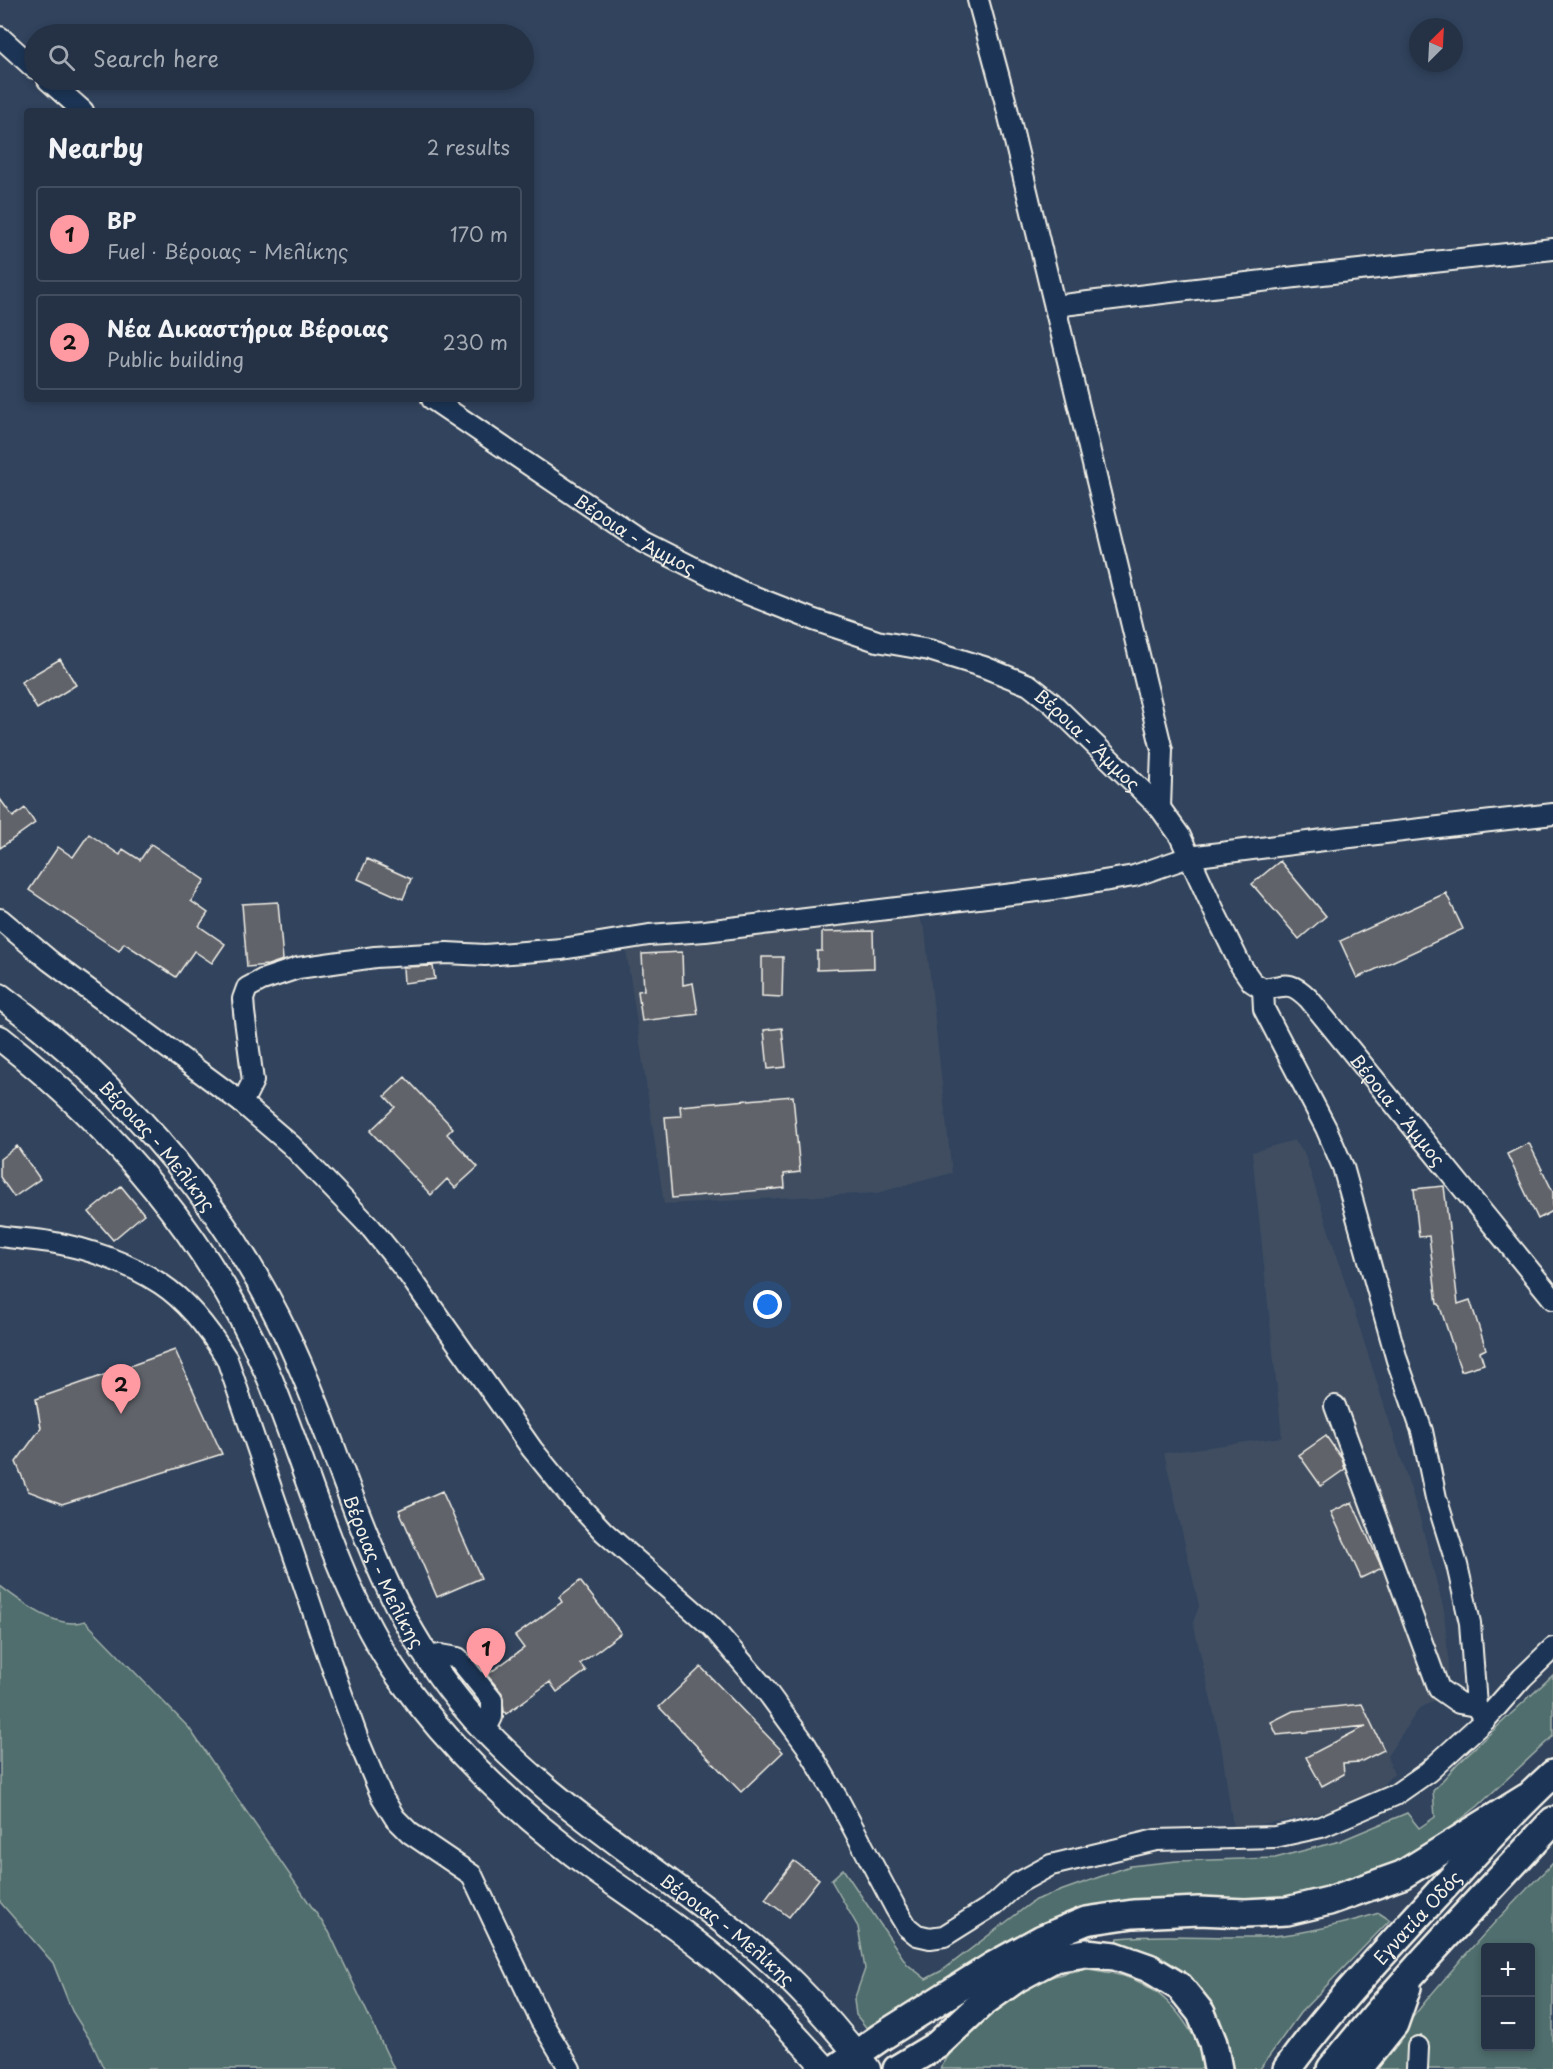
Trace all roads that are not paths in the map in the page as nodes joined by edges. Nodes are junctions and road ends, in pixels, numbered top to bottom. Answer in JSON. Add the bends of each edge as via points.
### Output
{"nodes":[{"id":1,"x":978,"y":0,"type":"edge"},
{"id":2,"x":0,"y":37,"type":"edge"},
{"id":3,"x":24,"y":59,"type":"edge"},
{"id":4,"x":59,"y":90,"type":"edge"},
{"id":5,"x":80,"y":108,"type":"edge"},
{"id":6,"x":1553,"y":249,"type":"edge"},
{"id":7,"x":1055,"y":306,"type":"junction"},
{"id":8,"x":436,"y":402,"type":"edge"},
{"id":9,"x":1160,"y":808,"type":"junction"},
{"id":10,"x":1553,"y":814,"type":"edge"},
{"id":11,"x":1189,"y":857,"type":"junction"},
{"id":12,"x":0,"y":919,"type":"edge"},
{"id":13,"x":1263,"y":989,"type":"junction"},
{"id":14,"x":0,"y":996,"type":"edge"},
{"id":15,"x":0,"y":1038,"type":"edge"},
{"id":16,"x":242,"y":1103,"type":"junction"},
{"id":17,"x":0,"y":1236,"type":"edge"},
{"id":18,"x":1553,"y":1299,"type":"edge"},
{"id":19,"x":1335,"y":1406,"type":"dead end"},
{"id":20,"x":1553,"y":1648,"type":"edge"},
{"id":21,"x":1481,"y":1713,"type":"junction"},
{"id":22,"x":1553,"y":1774,"type":"edge"},
{"id":23,"x":1526,"y":1798,"type":"junction"},
{"id":24,"x":1553,"y":1821,"type":"edge"},
{"id":25,"x":1411,"y":1975,"type":"junction"},
{"id":26,"x":1418,"y":2047,"type":"dead end"},
{"id":27,"x":932,"y":2057,"type":"edge"},
{"id":28,"x":853,"y":2064,"type":"edge"},
{"id":29,"x":570,"y":2069,"type":"edge"},
{"id":30,"x":826,"y":2069,"type":"edge"},
{"id":31,"x":897,"y":2069,"type":"edge"},
{"id":32,"x":1218,"y":2069,"type":"edge"},
{"id":33,"x":1287,"y":2069,"type":"edge"},
{"id":34,"x":1330,"y":2069,"type":"edge"},
{"id":35,"x":1358,"y":2069,"type":"edge"},
{"id":36,"x":1417,"y":2069,"type":"edge"}],
"edges":[{"from":1,"to":7,"type":"street"},
{"from":2,"to":3,"type":"street"},
{"from":4,"to":5,"type":"street"},
{"from":6,"to":7,"type":"street"},
{"from":7,"to":9,"type":"street","via":[[1162,750]]},
{"from":8,"to":9,"type":"street","name":"Βέροια - Άμμος","via":[[644,542],[740,591],[877,641],[929,650],[1029,685]]},
{"from":9,"to":11,"type":"street","name":"Βέροια - Άμμος"},
{"from":10,"to":11,"type":"street"},
{"from":11,"to":13,"type":"street","name":"Βέροια - Άμμος","via":[[1241,966],[1252,982]]},
{"from":11,"to":16,"type":"street","via":[[1134,876],[1054,889],[649,935],[562,949],[375,957],[298,968],[247,988],[243,1006],[253,1081]]},
{"from":12,"to":16,"type":"street","via":[[50,961]]},
{"from":13,"to":18,"type":"street","name":"Βέροια - Άμμος","via":[[1297,987],[1309,999]]},
{"from":13,"to":21,"type":"street","via":[[1264,1009],[1343,1167],[1397,1360],[1422,1431],[1436,1498],[1457,1565],[1470,1623]]},
{"from":14,"to":28,"type":"main road","name":"Βέροιας - Μελίκης","via":[[60,1043],[130,1109],[201,1193],[233,1239],[259,1281],[300,1365],[366,1540],[393,1599],[426,1657],[458,1699],[508,1755],[573,1811],[749,1942],[783,1974]]},
{"from":15,"to":30,"type":"main road","name":"Βέροιας - Μελίκης","via":[[39,1068],[107,1132],[174,1213],[224,1287],[270,1379],[363,1614],[394,1668],[431,1719],[484,1779],[549,1835],[726,1966]]},
{"from":16,"to":21,"type":"street","via":[[291,1145],[371,1228],[571,1497],[604,1532],[712,1627],[762,1685],[806,1745],[895,1907],[917,1935],[944,1936],[995,1904],[1018,1883],[1051,1865],[1156,1840],[1275,1837],[1321,1827],[1395,1795],[1428,1772]]},
{"from":17,"to":29,"type":"street","via":[[91,1251],[118,1262],[161,1284],[211,1333],[227,1359],[330,1661],[382,1797],[410,1833],[472,1875],[540,2019]]},
{"from":19,"to":21,"type":"street","via":[[1439,1689]]},
{"from":20,"to":21,"type":"street"},
{"from":22,"to":23,"type":"highway","name":"Εγνατία Οδός"},
{"from":23,"to":28,"type":"highway","via":[[1402,1875],[1329,1901],[1287,1911],[1133,1914],[1086,1921],[993,1966],[881,2037]]},
{"from":23,"to":33,"type":"highway","name":"Εγνατία Οδός","via":[[1331,2012]]},
{"from":24,"to":25,"type":"highway","name":"Εγνατία Οδός"},
{"from":25,"to":34,"type":"highway","name":"Εγνατία Οδός"},
{"from":25,"to":35,"type":"highway","via":[[1394,2024]]},
{"from":26,"to":36,"type":"street"},
{"from":27,"to":31,"type":"highway"},
{"from":27,"to":32,"type":"highway","via":[[982,2003],[1017,1978],[1054,1958],[1086,1953],[1115,1956],[1149,1968],[1180,1988],[1201,2013]]}]}
